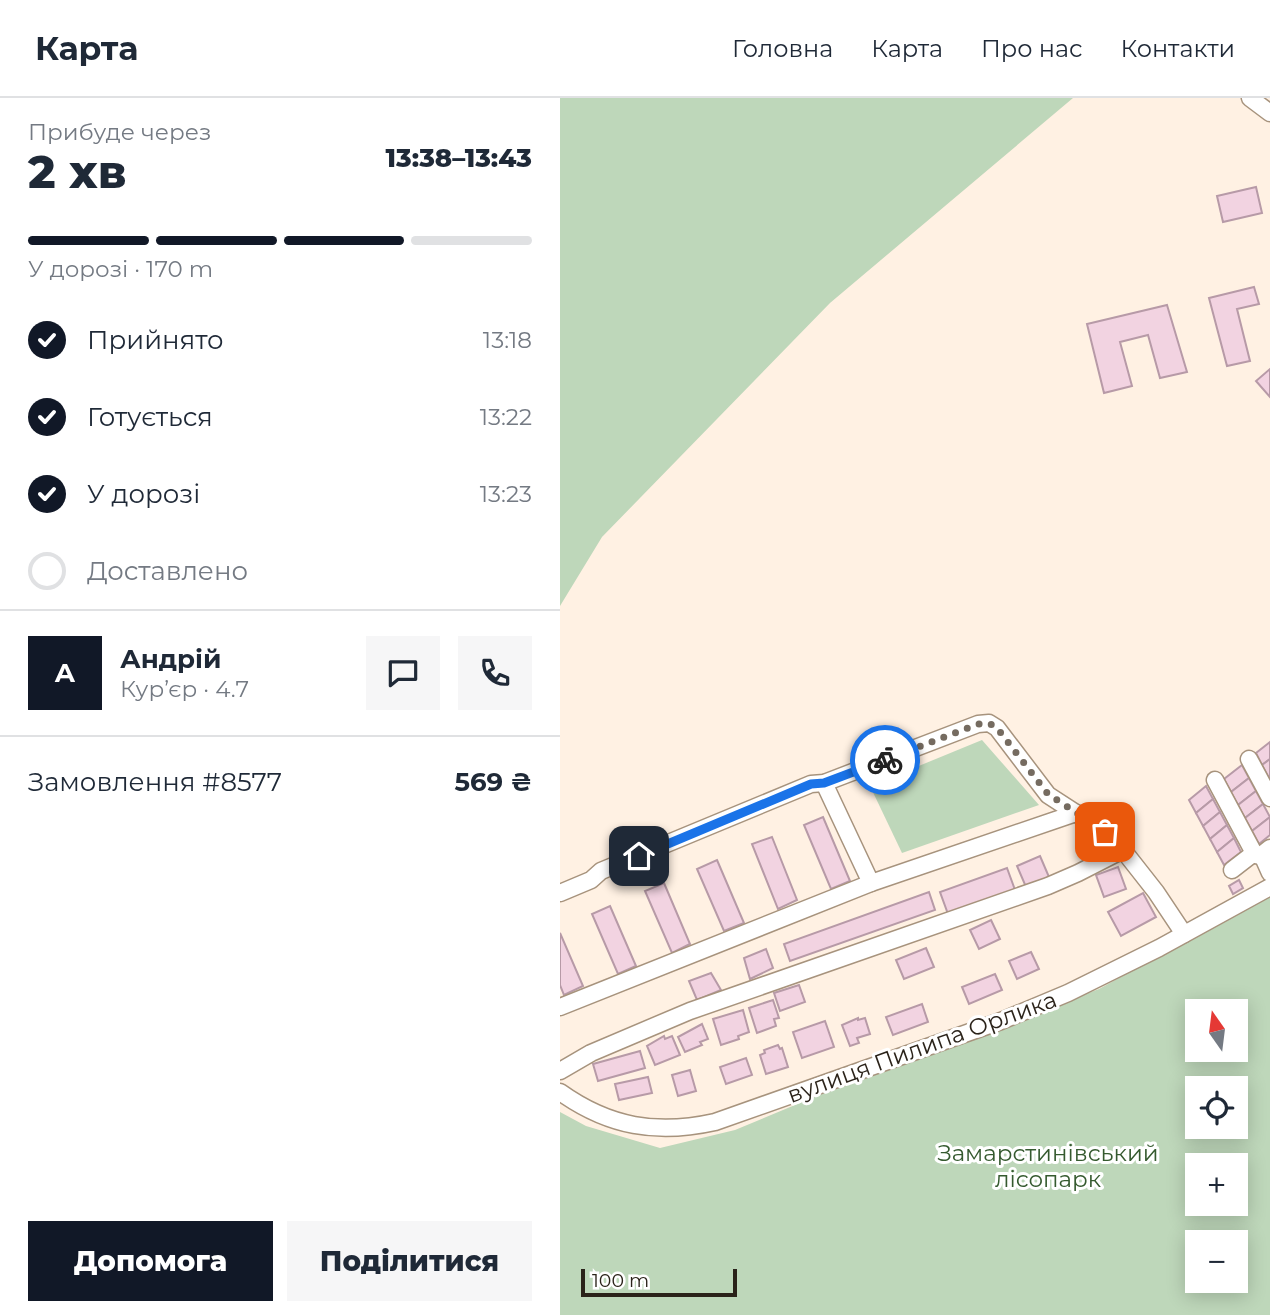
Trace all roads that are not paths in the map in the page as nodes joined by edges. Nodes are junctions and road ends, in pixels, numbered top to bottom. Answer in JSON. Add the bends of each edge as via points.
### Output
{"nodes":[{"id":1,"x":1250,"y":98,"type":"edge"},
{"id":2,"x":1270,"y":113,"type":"edge"},
{"id":3,"x":1250,"y":759,"type":"dead end"},
{"id":4,"x":1215,"y":780,"type":"dead end"},
{"id":5,"x":824,"y":783,"type":"junction"},
{"id":6,"x":1270,"y":798,"type":"edge"},
{"id":7,"x":1076,"y":813,"type":"junction"},
{"id":8,"x":1124,"y":850,"type":"junction"},
{"id":9,"x":1262,"y":852,"type":"edge"},
{"id":10,"x":1232,"y":870,"type":"dead end"},
{"id":11,"x":1270,"y":873,"type":"edge"},
{"id":12,"x":871,"y":883,"type":"junction"},
{"id":13,"x":1270,"y":887,"type":"edge"},
{"id":14,"x":560,"y":893,"type":"edge"},
{"id":15,"x":1184,"y":934,"type":"junction"},
{"id":16,"x":560,"y":1007,"type":"edge"},
{"id":17,"x":560,"y":1071,"type":"edge"},
{"id":18,"x":560,"y":1092,"type":"edge"}],
"edges":[{"from":1,"to":2,"type":"street"},
{"from":3,"to":6,"type":"street"},
{"from":4,"to":9,"type":"street"},
{"from":5,"to":7,"type":"street","via":[[989,723],[1048,794]]},
{"from":5,"to":12,"type":"street"},
{"from":5,"to":14,"type":"street","via":[[811,784],[622,862]]},
{"from":7,"to":8,"type":"street"},
{"from":7,"to":12,"type":"street"},
{"from":8,"to":15,"type":"street"},
{"from":8,"to":17,"type":"street","via":[[1048,886],[665,1020]]},
{"from":9,"to":10,"type":"street"},
{"from":9,"to":11,"type":"street"},
{"from":12,"to":16,"type":"street"},
{"from":13,"to":15,"type":"street","name":"вулиця Пилипа Орлика"},
{"from":15,"to":18,"type":"street","name":"вулиця Пилипа Орлика","via":[[1025,1011],[715,1122],[668,1130],[631,1126]]}]}
